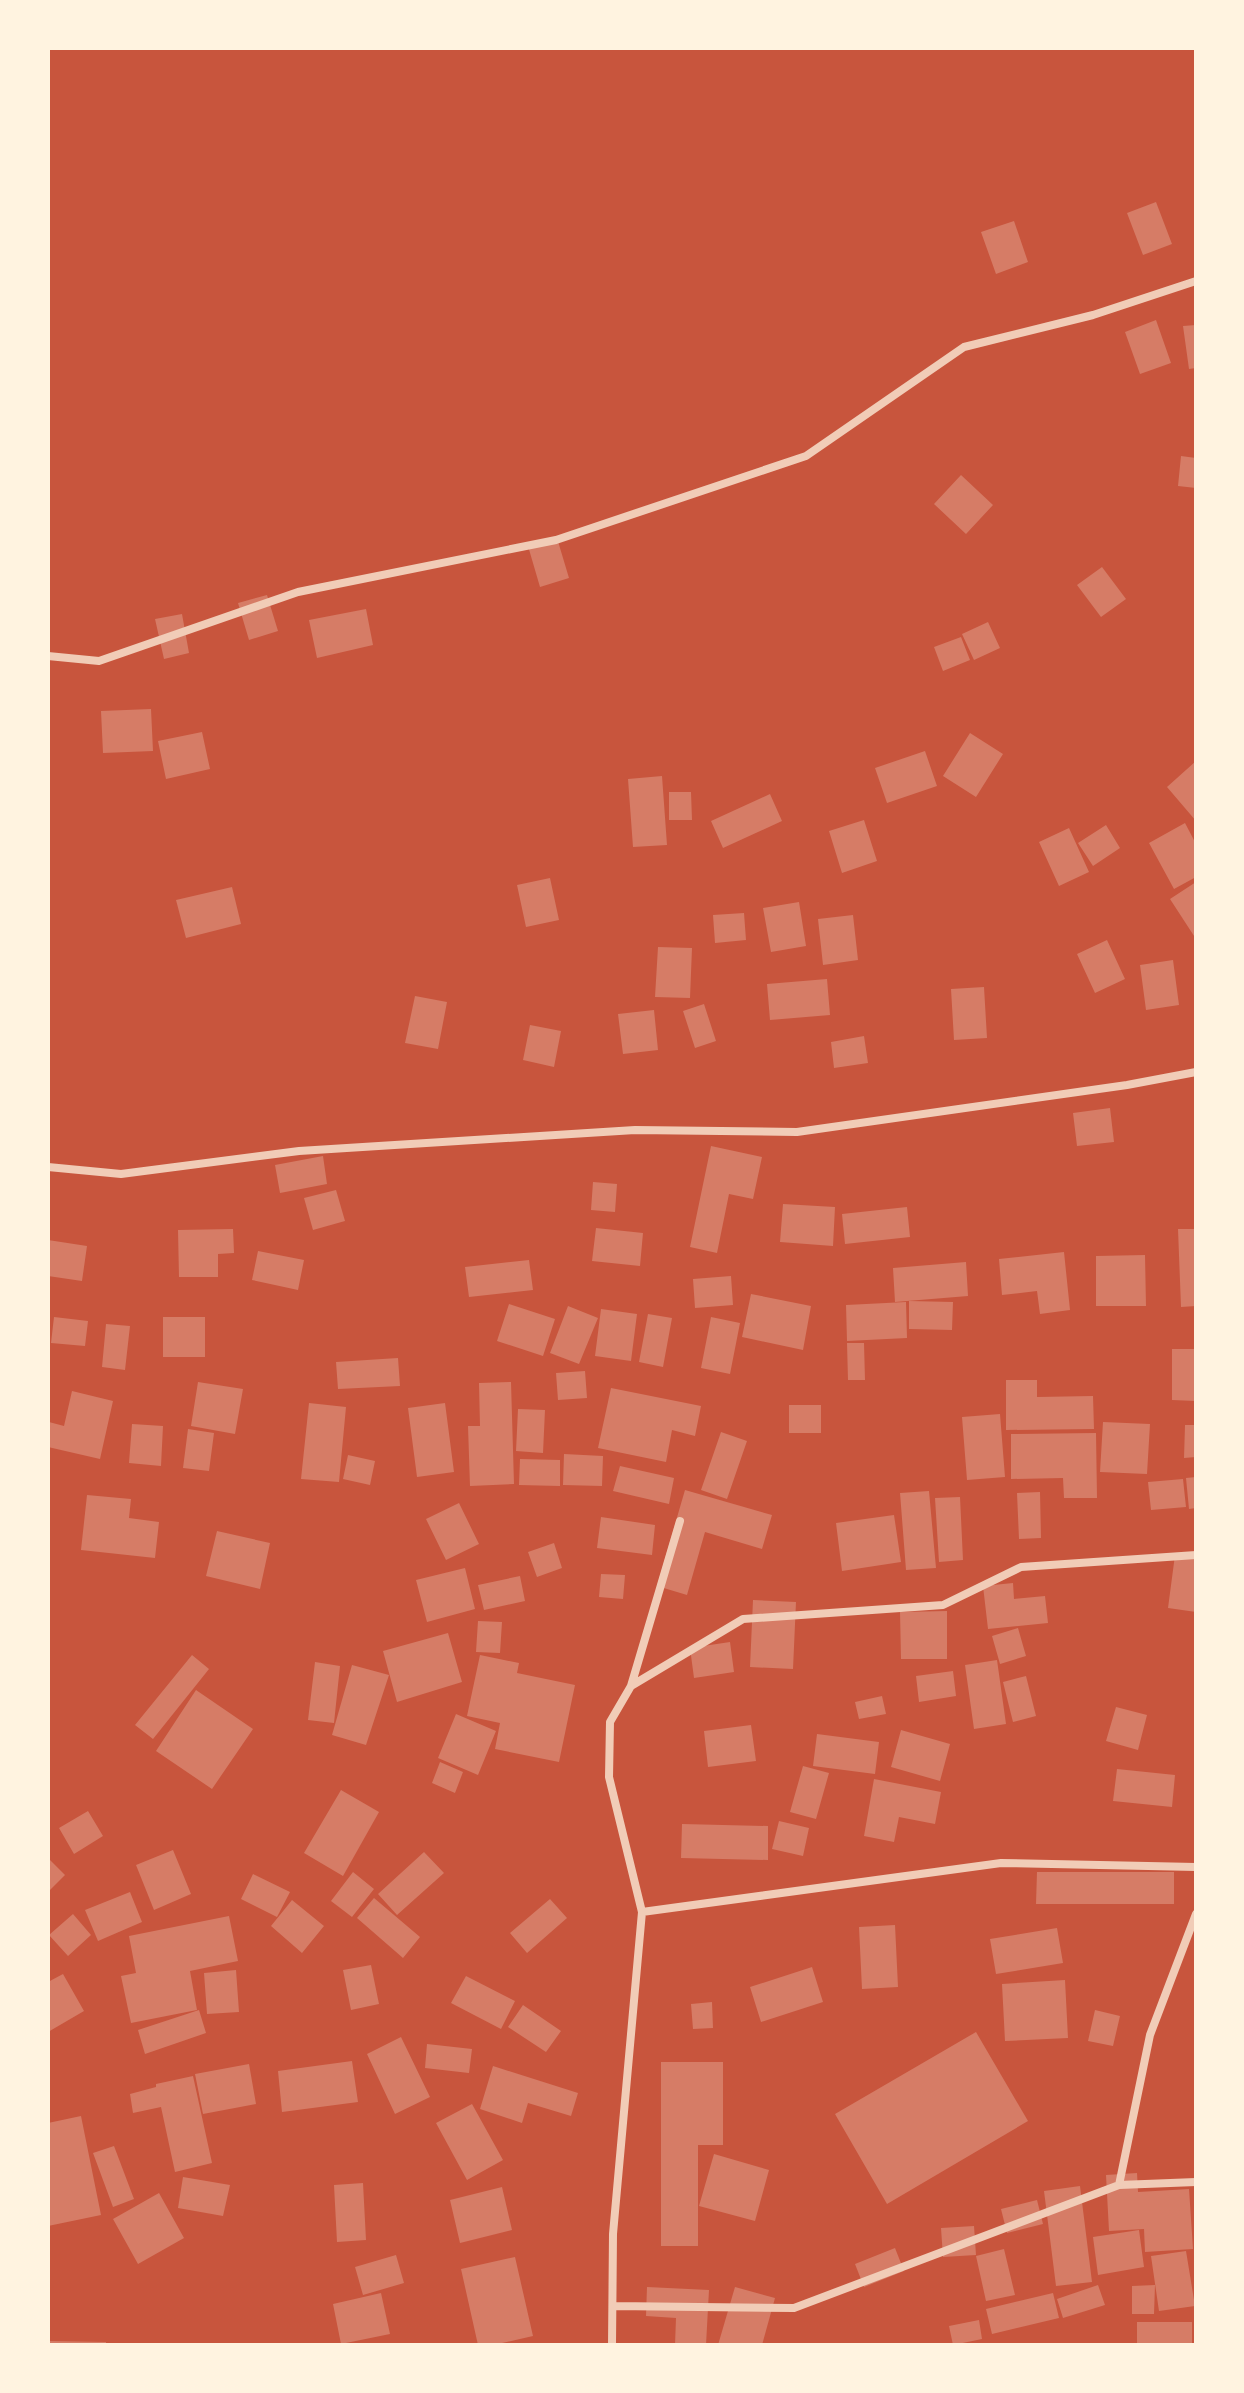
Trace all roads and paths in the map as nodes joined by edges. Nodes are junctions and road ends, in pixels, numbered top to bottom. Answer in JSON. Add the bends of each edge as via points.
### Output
{"nodes":[{"id":1,"x":1196,"y":281,"type":"edge"},
{"id":2,"x":48,"y":656,"type":"edge"},
{"id":3,"x":1196,"y":1072,"type":"edge"},
{"id":4,"x":48,"y":1167,"type":"edge"},
{"id":5,"x":680,"y":1521,"type":"dead end"},
{"id":6,"x":1196,"y":1555,"type":"edge"},
{"id":7,"x":631,"y":1686,"type":"junction"},
{"id":8,"x":1196,"y":1867,"type":"edge"},
{"id":9,"x":642,"y":1912,"type":"junction"},
{"id":10,"x":1196,"y":1914,"type":"edge"},
{"id":11,"x":1196,"y":2182,"type":"edge"},
{"id":12,"x":1119,"y":2185,"type":"junction"},
{"id":13,"x":614,"y":2306,"type":"junction"},
{"id":14,"x":612,"y":2345,"type":"edge"}],
"edges":[{"from":1,"to":2,"type":"street","via":[[1093,315],[964,347],[806,456],[556,540],[298,592],[99,661]]},
{"from":3,"to":4,"type":"street","via":[[797,1132],[635,1130],[299,1151],[121,1174]]},
{"from":5,"to":7,"type":"street"},
{"from":6,"to":7,"type":"street","via":[[1021,1567],[943,1605],[743,1619]]},
{"from":7,"to":9,"type":"street","via":[[610,1722],[609,1777]]},
{"from":8,"to":9,"type":"street","via":[[1001,1863]]},
{"from":9,"to":13,"type":"street","via":[[613,2234]]},
{"from":10,"to":12,"type":"street","via":[[1150,2035]]},
{"from":11,"to":12,"type":"street"},
{"from":12,"to":13,"type":"street","via":[[794,2308]]},
{"from":13,"to":14,"type":"street"}]}
